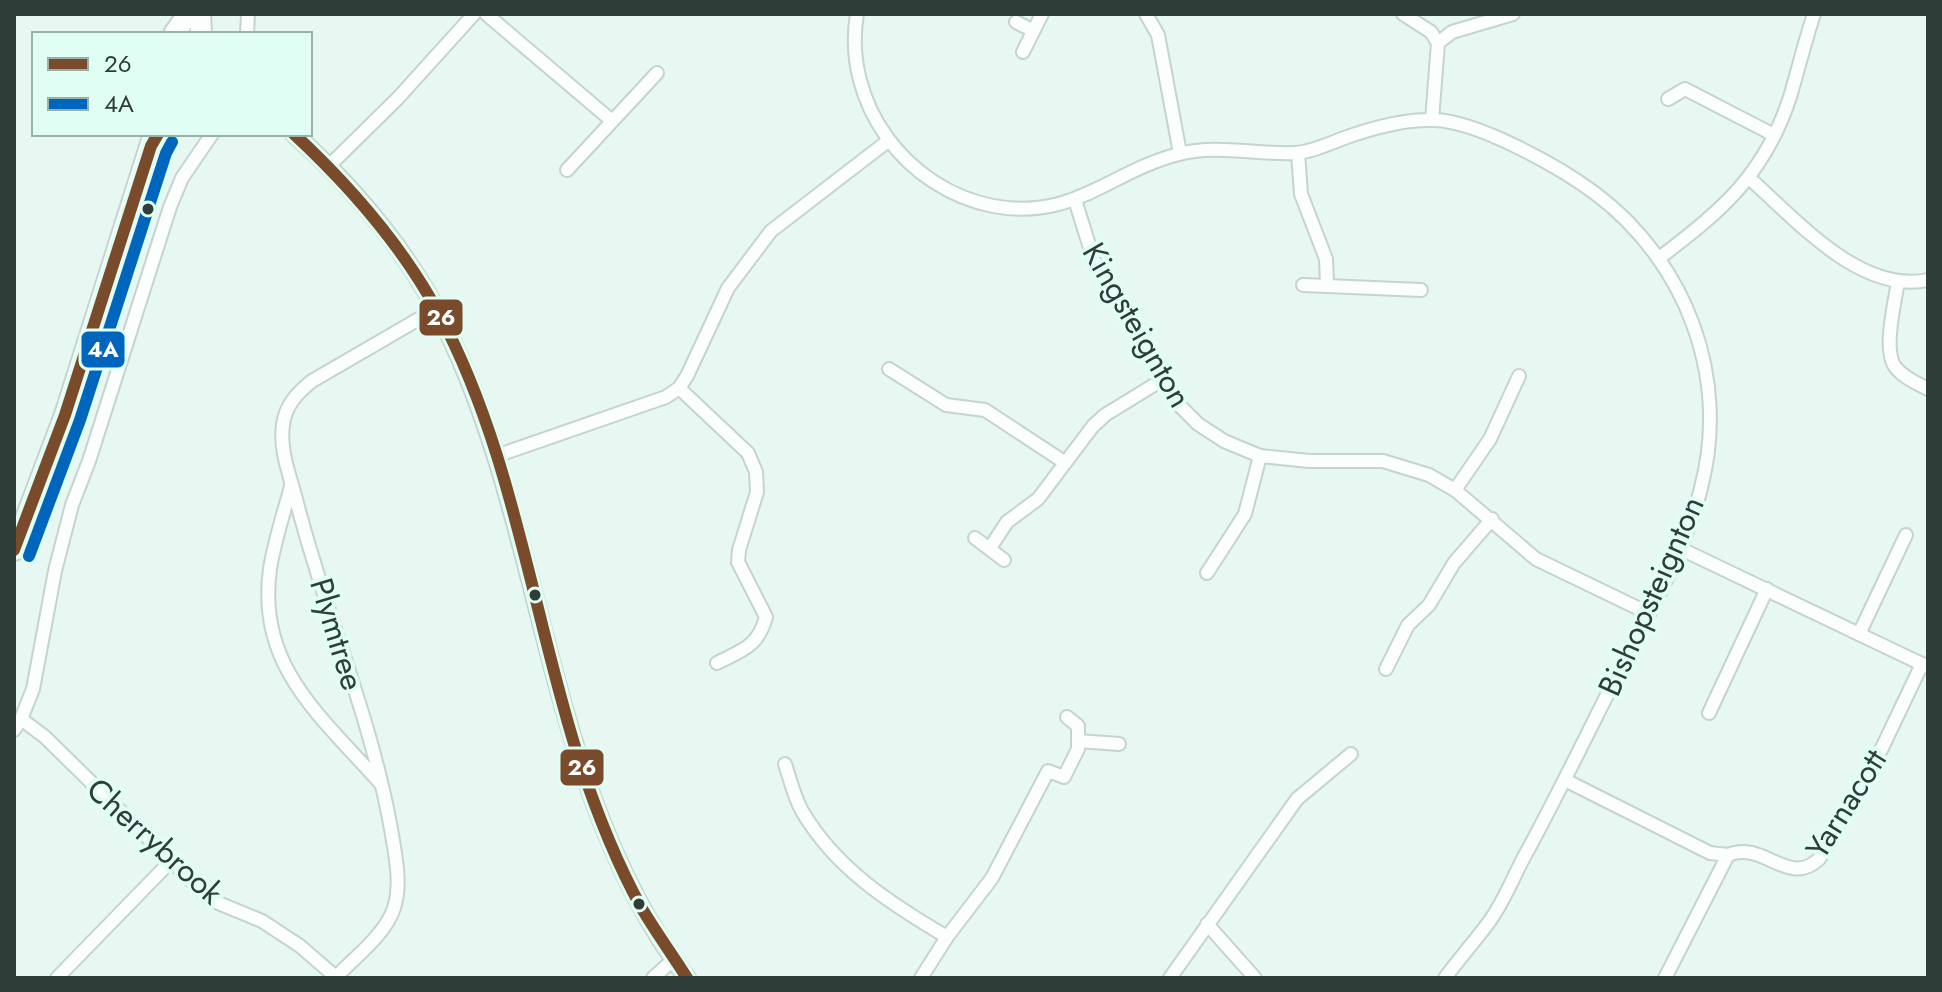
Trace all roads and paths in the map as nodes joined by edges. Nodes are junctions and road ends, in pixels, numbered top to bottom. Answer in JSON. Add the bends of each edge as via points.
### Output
{"nodes":[{"id":1,"x":188,"y":14,"type":"edge"},
{"id":2,"x":474,"y":14,"type":"edge"},
{"id":3,"x":486,"y":14,"type":"edge"},
{"id":4,"x":857,"y":14,"type":"edge"},
{"id":5,"x":1042,"y":14,"type":"edge"},
{"id":6,"x":1403,"y":14,"type":"edge"},
{"id":7,"x":1513,"y":14,"type":"edge"},
{"id":8,"x":1814,"y":14,"type":"edge"},
{"id":9,"x":1154,"y":18,"type":"edge"},
{"id":10,"x":1016,"y":22,"type":"dead end"},
{"id":11,"x":1032,"y":30,"type":"junction"},
{"id":12,"x":175,"y":32,"type":"edge"},
{"id":13,"x":1438,"y":43,"type":"junction"},
{"id":14,"x":1023,"y":52,"type":"dead end"},
{"id":15,"x":657,"y":73,"type":"dead end"},
{"id":16,"x":1668,"y":99,"type":"dead end"},
{"id":17,"x":611,"y":120,"type":"junction"},
{"id":18,"x":1432,"y":120,"type":"junction"},
{"id":19,"x":1774,"y":135,"type":"junction"},
{"id":20,"x":211,"y":136,"type":"edge"},
{"id":21,"x":296,"y":136,"type":"edge"},
{"id":22,"x":154,"y":138,"type":"edge"},
{"id":23,"x":888,"y":141,"type":"junction"},
{"id":24,"x":1180,"y":153,"type":"junction"},
{"id":25,"x":1298,"y":153,"type":"junction"},
{"id":26,"x":329,"y":166,"type":"junction"},
{"id":27,"x":567,"y":170,"type":"dead end"},
{"id":28,"x":1749,"y":178,"type":"junction"},
{"id":29,"x":1075,"y":200,"type":"junction"},
{"id":30,"x":1659,"y":258,"type":"junction"},
{"id":31,"x":1928,"y":280,"type":"edge"},
{"id":32,"x":1898,"y":281,"type":"junction"},
{"id":33,"x":1327,"y":284,"type":"junction"},
{"id":34,"x":1303,"y":285,"type":"dead end"},
{"id":35,"x":1421,"y":290,"type":"dead end"},
{"id":36,"x":436,"y":309,"type":"junction"},
{"id":37,"x":889,"y":369,"type":"dead end"},
{"id":38,"x":1519,"y":376,"type":"dead end"},
{"id":39,"x":1162,"y":380,"type":"junction"},
{"id":40,"x":679,"y":388,"type":"junction"},
{"id":41,"x":1928,"y":389,"type":"edge"},
{"id":42,"x":496,"y":456,"type":"junction"},
{"id":43,"x":1260,"y":456,"type":"junction"},
{"id":44,"x":1064,"y":462,"type":"junction"},
{"id":45,"x":292,"y":483,"type":"junction"},
{"id":46,"x":1455,"y":490,"type":"junction"},
{"id":47,"x":1492,"y":519,"type":"junction"},
{"id":48,"x":280,"y":532,"type":"junction"},
{"id":49,"x":305,"y":533,"type":"junction"},
{"id":50,"x":1906,"y":535,"type":"dead end"},
{"id":51,"x":975,"y":538,"type":"dead end"},
{"id":52,"x":990,"y":548,"type":"junction"},
{"id":53,"x":1679,"y":548,"type":"junction"},
{"id":54,"x":14,"y":550,"type":"edge"},
{"id":55,"x":1004,"y":560,"type":"dead end"},
{"id":56,"x":1207,"y":573,"type":"dead end"},
{"id":57,"x":1767,"y":589,"type":"junction"},
{"id":58,"x":1648,"y":613,"type":"junction"},
{"id":59,"x":1859,"y":634,"type":"junction"},
{"id":60,"x":717,"y":663,"type":"dead end"},
{"id":61,"x":1925,"y":666,"type":"edge"},
{"id":62,"x":1386,"y":669,"type":"dead end"},
{"id":63,"x":1709,"y":713,"type":"dead end"},
{"id":64,"x":1067,"y":717,"type":"dead end"},
{"id":65,"x":18,"y":724,"type":"edge"},
{"id":66,"x":369,"y":735,"type":"junction"},
{"id":67,"x":1078,"y":741,"type":"junction"},
{"id":68,"x":1119,"y":744,"type":"dead end"},
{"id":69,"x":349,"y":748,"type":"junction"},
{"id":70,"x":1351,"y":754,"type":"dead end"},
{"id":71,"x":785,"y":764,"type":"dead end"},
{"id":72,"x":1565,"y":780,"type":"junction"},
{"id":73,"x":383,"y":787,"type":"junction"},
{"id":74,"x":1728,"y":855,"type":"junction"},
{"id":75,"x":170,"y":862,"type":"junction"},
{"id":76,"x":1207,"y":924,"type":"junction"},
{"id":77,"x":947,"y":937,"type":"junction"},
{"id":78,"x":673,"y":960,"type":"junction"},
{"id":79,"x":336,"y":977,"type":"edge"},
{"id":80,"x":57,"y":978,"type":"edge"},
{"id":81,"x":653,"y":978,"type":"edge"},
{"id":82,"x":687,"y":978,"type":"edge"},
{"id":83,"x":921,"y":978,"type":"edge"},
{"id":84,"x":1170,"y":978,"type":"edge"},
{"id":85,"x":1255,"y":978,"type":"edge"},
{"id":86,"x":1445,"y":978,"type":"edge"},
{"id":87,"x":1665,"y":978,"type":"edge"}],
"edges":[{"from":1,"to":12,"type":"main road"},
{"from":2,"to":26,"type":"street"},
{"from":3,"to":17,"type":"street"},
{"from":4,"to":23,"type":"street","name":"Bishopsteignton","via":[[862,87]]},
{"from":5,"to":11,"type":"street"},
{"from":6,"to":13,"type":"street","via":[[1431,32]]},
{"from":7,"to":13,"type":"street","via":[[1452,32]]},
{"from":8,"to":19,"type":"street"},
{"from":9,"to":24,"type":"street"},
{"from":10,"to":11,"type":"street"},
{"from":11,"to":14,"type":"street"},
{"from":13,"to":18,"type":"street"},
{"from":15,"to":17,"type":"street"},
{"from":16,"to":19,"type":"street","via":[[1685,89]]},
{"from":17,"to":27,"type":"street"},
{"from":18,"to":25,"type":"street","name":"Bishopsteignton","via":[[1387,125]]},
{"from":18,"to":30,"type":"street","name":"Bishopsteignton","via":[[1479,131],[1577,182],[1631,225]]},
{"from":19,"to":28,"type":"street"},
{"from":20,"to":65,"type":"street","via":[[170,207],[72,505],[41,657]]},
{"from":21,"to":26,"type":"street"},
{"from":22,"to":54,"type":"main road","via":[[65,415]]},
{"from":23,"to":29,"type":"street","name":"Bishopsteignton","via":[[921,174],[974,201],[1016,208]]},
{"from":23,"to":40,"type":"street","via":[[771,231],[728,288]]},
{"from":24,"to":25,"type":"street","name":"Bishopsteignton"},
{"from":24,"to":29,"type":"street","name":"Bishopsteignton"},
{"from":25,"to":33,"type":"street","via":[[1301,194],[1326,259]]},
{"from":26,"to":36,"type":"street","via":[[381,224]]},
{"from":28,"to":30,"type":"street","via":[[1714,217]]},
{"from":28,"to":32,"type":"street","via":[[1844,259]]},
{"from":29,"to":39,"type":"street","name":"Kingsteignton","via":[[1096,267]]},
{"from":30,"to":53,"type":"street","name":"Bishopsteignton","via":[[1695,325],[1710,404],[1704,475]]},
{"from":31,"to":32,"type":"street"},
{"from":32,"to":41,"type":"street","via":[[1892,362],[1901,374]]},
{"from":33,"to":34,"type":"street"},
{"from":33,"to":35,"type":"street"},
{"from":36,"to":42,"type":"street","via":[[472,385]]},
{"from":36,"to":45,"type":"street","name":"Plymtree","via":[[299,391],[288,407],[282,437]]},
{"from":37,"to":44,"type":"street","via":[[946,405],[985,410]]},
{"from":38,"to":46,"type":"street","via":[[1490,439]]},
{"from":39,"to":43,"type":"street","name":"Kingsteignton","via":[[1198,424]]},
{"from":39,"to":44,"type":"street","via":[[1105,415]]},
{"from":40,"to":42,"type":"street"},
{"from":40,"to":60,"type":"street","via":[[748,453],[756,472],[757,492],[738,562],[766,617],[754,644]]},
{"from":42,"to":78,"type":"street","via":[[603,826]]},
{"from":43,"to":46,"type":"street","name":"Kingsteignton","via":[[1383,461],[1429,475]]},
{"from":43,"to":56,"type":"street","via":[[1245,514]]},
{"from":44,"to":52,"type":"street","via":[[1038,499],[1007,522]]},
{"from":45,"to":48,"type":"street","name":"Plymtree"},
{"from":45,"to":49,"type":"street","name":"Plymtree"},
{"from":46,"to":47,"type":"street","name":"Kingsteignton"},
{"from":47,"to":58,"type":"street","name":"Kingsteignton","via":[[1536,559]]},
{"from":47,"to":62,"type":"street","via":[[1454,563],[1429,605],[1408,625]]},
{"from":48,"to":49,"type":"street"},
{"from":48,"to":69,"type":"street","name":"Plymtree","via":[[268,590],[278,649],[306,702]]},
{"from":49,"to":66,"type":"street","name":"Plymtree"},
{"from":50,"to":59,"type":"street"},
{"from":51,"to":52,"type":"street"},
{"from":52,"to":55,"type":"street"},
{"from":53,"to":57,"type":"street"},
{"from":53,"to":58,"type":"street","name":"Bishopsteignton"},
{"from":57,"to":59,"type":"street"},
{"from":57,"to":63,"type":"street"},
{"from":58,"to":72,"type":"street","name":"Bishopsteignton"},
{"from":59,"to":61,"type":"street"},
{"from":61,"to":74,"type":"street","name":"Yarnacott","via":[[1819,859],[1794,869],[1752,851]]},
{"from":64,"to":67,"type":"street","via":[[1078,726]]},
{"from":65,"to":75,"type":"street","name":"Cherrybrook","via":[[45,737]]},
{"from":66,"to":69,"type":"street"},
{"from":66,"to":73,"type":"street","name":"Plymtree"},
{"from":67,"to":68,"type":"street"},
{"from":67,"to":77,"type":"street","via":[[1064,777],[1048,771],[992,878]]},
{"from":69,"to":73,"type":"street","name":"Plymtree"},
{"from":70,"to":76,"type":"street","via":[[1297,799]]},
{"from":71,"to":77,"type":"street","via":[[802,810],[842,864],[889,902]]},
{"from":72,"to":74,"type":"street","name":"Yarnacott","via":[[1710,853]]},
{"from":72,"to":86,"type":"street","name":"Bishopsteignton","via":[[1492,919]]},
{"from":73,"to":79,"type":"street","name":"Plymtree","via":[[397,872],[395,903],[381,931]]},
{"from":74,"to":87,"type":"street"},
{"from":75,"to":79,"type":"street","name":"Cherrybrook","via":[[211,900],[262,921]]},
{"from":75,"to":80,"type":"street"},
{"from":76,"to":84,"type":"street"},
{"from":76,"to":85,"type":"street"},
{"from":77,"to":83,"type":"street"},
{"from":78,"to":81,"type":"street"},
{"from":78,"to":82,"type":"street"}]}
